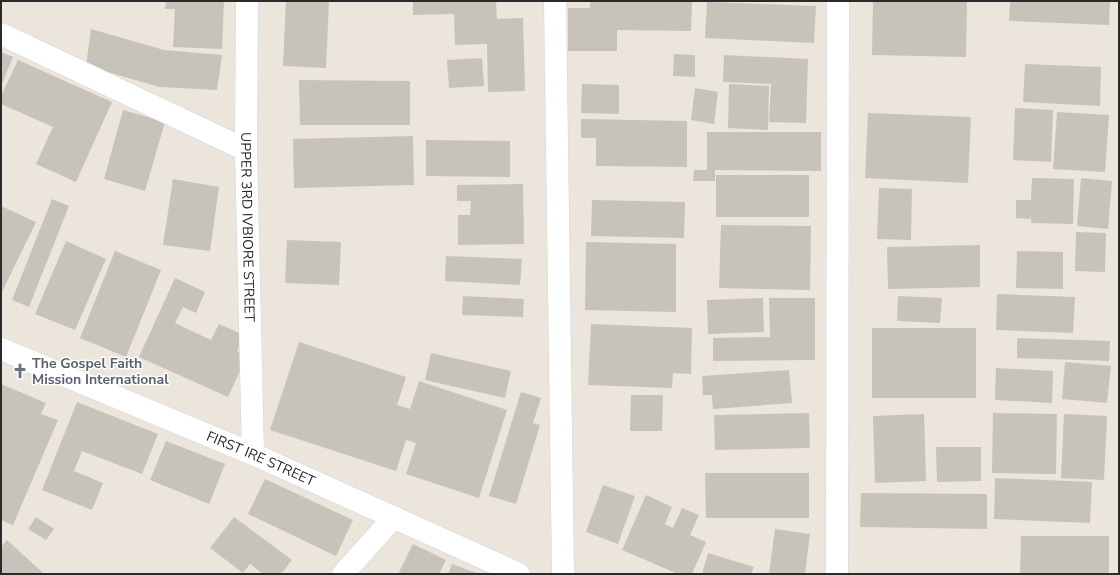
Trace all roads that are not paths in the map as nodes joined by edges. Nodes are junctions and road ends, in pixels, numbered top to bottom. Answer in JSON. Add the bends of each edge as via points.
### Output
{"nodes":[{"id":1,"x":247,"y":1,"type":"edge"},
{"id":2,"x":555,"y":1,"type":"edge"},
{"id":3,"x":838,"y":1,"type":"edge"},
{"id":4,"x":1,"y":34,"type":"edge"},
{"id":5,"x":246,"y":150,"type":"junction"},
{"id":6,"x":1,"y":349,"type":"edge"},
{"id":7,"x":253,"y":454,"type":"junction"},
{"id":8,"x":394,"y":517,"type":"junction"},
{"id":9,"x":343,"y":574,"type":"edge"},
{"id":10,"x":519,"y":574,"type":"edge"},
{"id":11,"x":563,"y":574,"type":"edge"},
{"id":12,"x":837,"y":574,"type":"edge"}],
"edges":[{"from":1,"to":5,"type":"street","name":"UPPER 3RD IVBIORE STREET"},
{"from":2,"to":11,"type":"street"},
{"from":3,"to":12,"type":"street"},
{"from":4,"to":5,"type":"street"},
{"from":5,"to":7,"type":"street","name":"UPPER 3RD IVBIORE STREET"},
{"from":6,"to":7,"type":"street","name":"FIRST IRE STREET"},
{"from":7,"to":8,"type":"street","name":"FIRST IRE STREET"},
{"from":8,"to":9,"type":"street"},
{"from":8,"to":10,"type":"street","name":"FIRST IRE STREET"}]}
